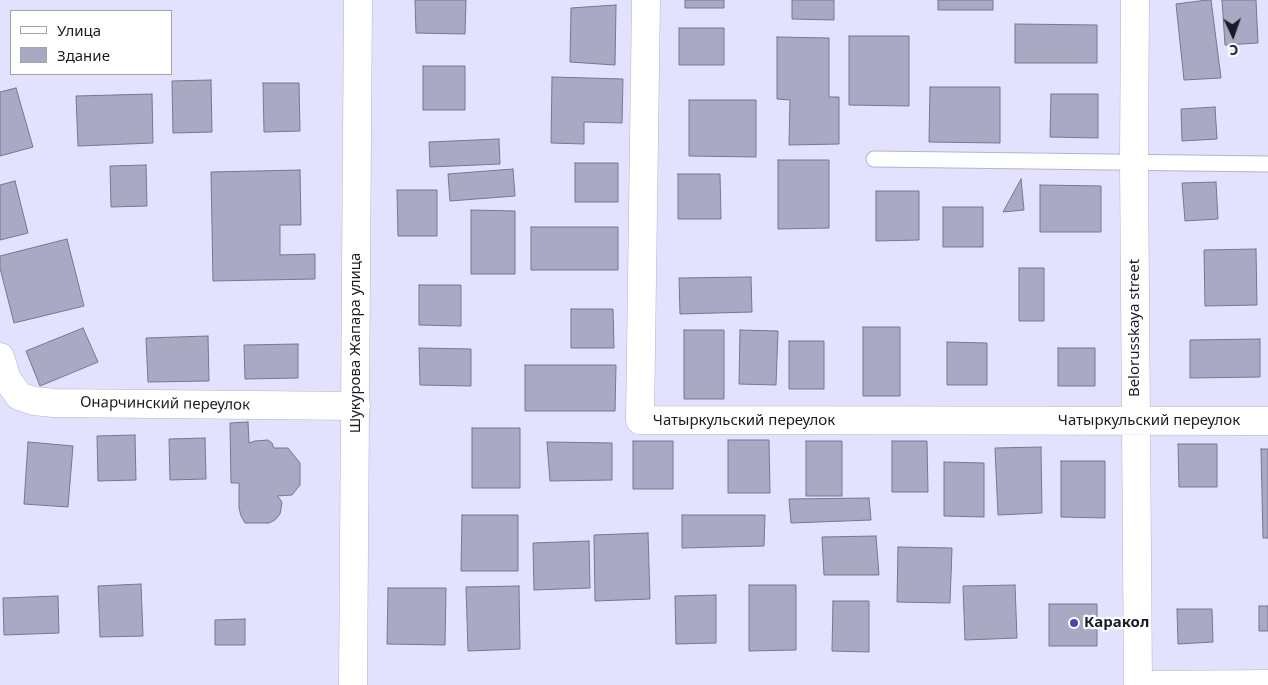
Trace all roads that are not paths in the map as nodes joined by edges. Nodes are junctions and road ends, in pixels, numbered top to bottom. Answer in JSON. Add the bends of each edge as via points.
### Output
{"nodes":[{"id":1,"x":358,"y":0,"type":"edge"},
{"id":2,"x":646,"y":0,"type":"edge"},
{"id":3,"x":1135,"y":0,"type":"edge"},
{"id":4,"x":874,"y":159,"type":"dead end"},
{"id":5,"x":1134,"y":162,"type":"junction"},
{"id":6,"x":1268,"y":164,"type":"edge"},
{"id":7,"x":0,"y":357,"type":"edge"},
{"id":8,"x":356,"y":406,"type":"junction"},
{"id":9,"x":1136,"y":421,"type":"junction"},
{"id":10,"x":1268,"y":421,"type":"edge"},
{"id":11,"x":1268,"y":684,"type":"edge"},
{"id":12,"x":353,"y":685,"type":"edge"},
{"id":13,"x":1138,"y":685,"type":"edge"},
{"id":14,"x":1144,"y":685,"type":"edge"}],
"edges":[{"from":1,"to":8,"type":"street","name":"Шукурова Жапара улица"},
{"from":2,"to":9,"type":"street","name":"Чатыркульский переулок","via":[[640,420]]},
{"from":3,"to":5,"type":"street","name":"Belorusskaya street"},
{"from":4,"to":5,"type":"lane"},
{"from":5,"to":6,"type":"lane"},
{"from":5,"to":9,"type":"street","name":"Belorusskaya street"},
{"from":7,"to":8,"type":"street","name":"Онарчинский переулок","via":[[19,396],[34,401]]},
{"from":8,"to":12,"type":"street","name":"Шукурова Жапара улица"},
{"from":9,"to":10,"type":"street","name":"Чатыркульский переулок"},
{"from":9,"to":13,"type":"street","name":"Belorusskaya street"},
{"from":11,"to":14,"type":"street"}]}
